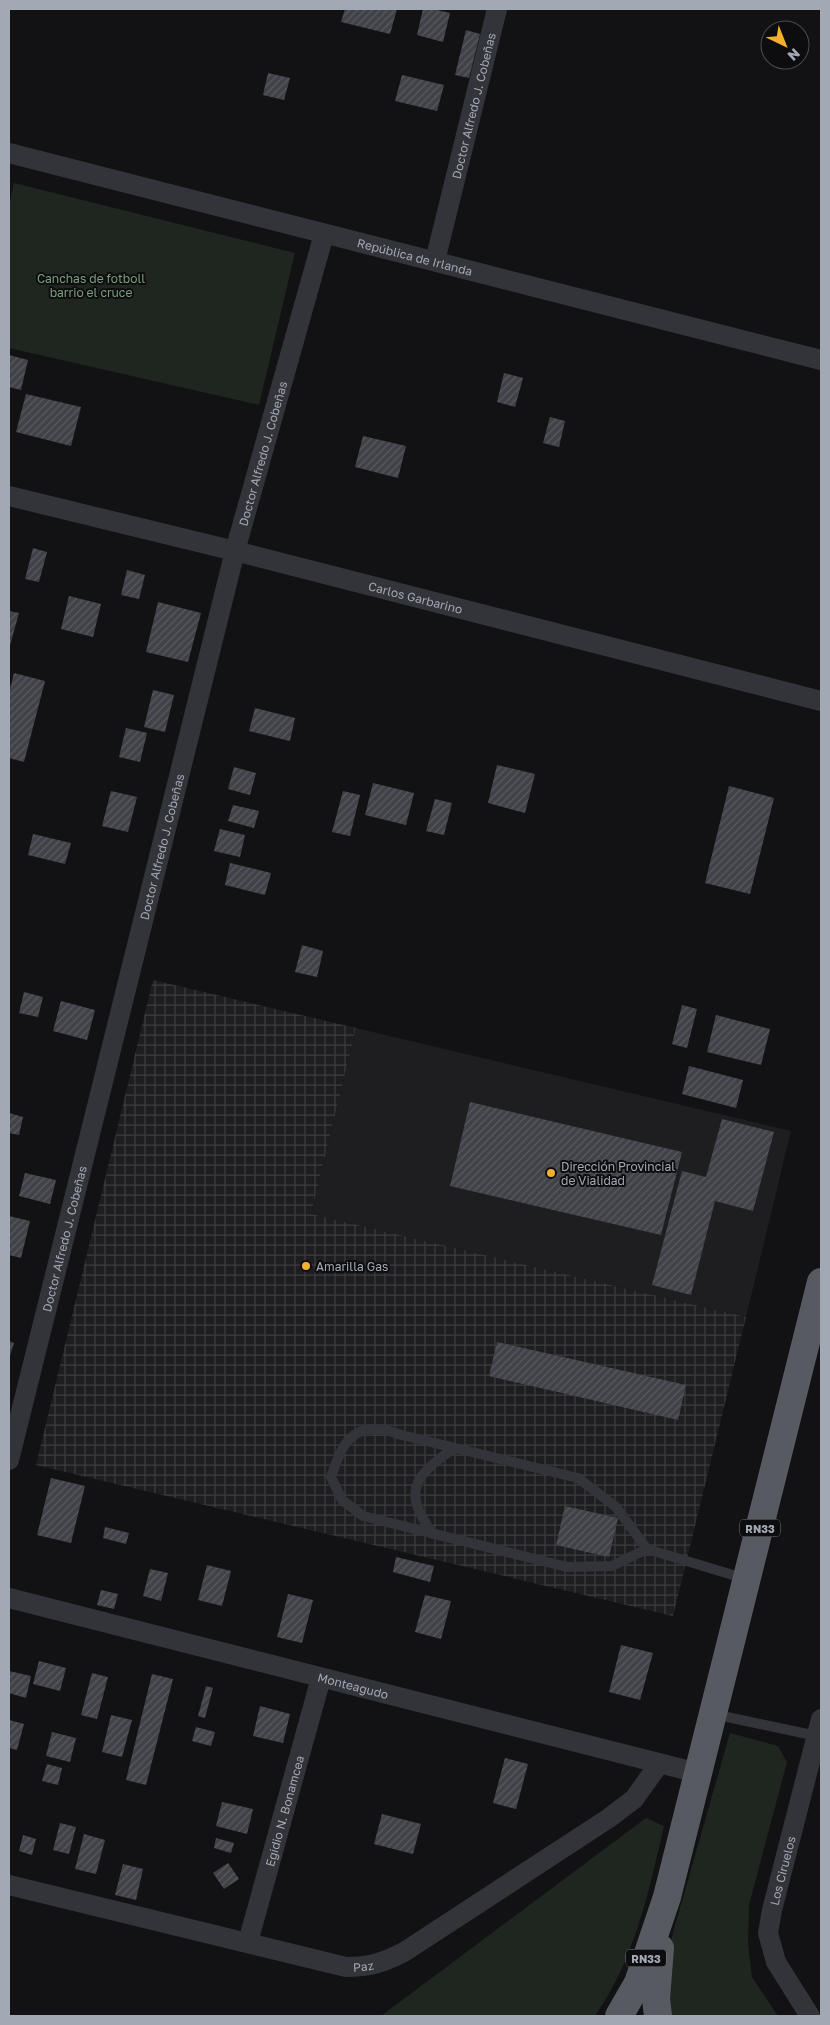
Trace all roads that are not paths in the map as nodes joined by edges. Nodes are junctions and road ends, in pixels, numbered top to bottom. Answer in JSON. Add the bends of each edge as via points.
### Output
{"nodes":[{"id":1,"x":497,"y":9,"type":"edge"},
{"id":2,"x":9,"y":153,"type":"edge"},
{"id":3,"x":324,"y":234,"type":"junction"},
{"id":4,"x":435,"y":261,"type":"junction"},
{"id":5,"x":821,"y":360,"type":"edge"},
{"id":6,"x":9,"y":496,"type":"edge"},
{"id":7,"x":235,"y":551,"type":"junction"},
{"id":8,"x":821,"y":701,"type":"edge"},
{"id":9,"x":821,"y":1286,"type":"edge"},
{"id":10,"x":454,"y":1448,"type":"junction"},
{"id":11,"x":9,"y":1460,"type":"edge"},
{"id":12,"x":433,"y":1534,"type":"junction"},
{"id":13,"x":647,"y":1549,"type":"junction"},
{"id":14,"x":747,"y":1580,"type":"junction"},
{"id":15,"x":9,"y":1598,"type":"edge"},
{"id":16,"x":321,"y":1678,"type":"junction"},
{"id":17,"x":713,"y":1714,"type":"junction"},
{"id":18,"x":819,"y":1728,"type":"edge"},
{"id":19,"x":659,"y":1764,"type":"junction"},
{"id":20,"x":698,"y":1774,"type":"junction"},
{"id":21,"x":9,"y":1885,"type":"edge"},
{"id":22,"x":667,"y":1897,"type":"junction"},
{"id":23,"x":248,"y":1942,"type":"junction"},
{"id":24,"x":619,"y":2016,"type":"edge"},
{"id":25,"x":658,"y":2016,"type":"edge"},
{"id":26,"x":810,"y":2016,"type":"edge"}],
"edges":[{"from":1,"to":4,"type":"street","name":"Doctor Alfredo J. Cobeñas"},
{"from":2,"to":3,"type":"street","name":"República de Irlanda"},
{"from":3,"to":4,"type":"street","name":"República de Irlanda"},
{"from":3,"to":7,"type":"street","name":"Doctor Alfredo J. Cobeñas"},
{"from":4,"to":5,"type":"street","name":"República de Irlanda"},
{"from":6,"to":7,"type":"street","name":"Carlos Garbarino"},
{"from":7,"to":8,"type":"street","name":"Carlos Garbarino"},
{"from":7,"to":11,"type":"street","name":"Doctor Alfredo J. Cobeñas"},
{"from":9,"to":14,"type":"highway","number":"RN33"},
{"from":10,"to":12,"type":"lane","via":[[429,1466],[416,1485],[414,1500]]},
{"from":10,"to":12,"type":"lane","via":[[375,1428],[354,1433],[341,1448],[331,1477],[342,1500],[364,1516]]},
{"from":10,"to":13,"type":"lane","via":[[578,1478],[616,1507]]},
{"from":12,"to":13,"type":"lane","via":[[567,1566],[612,1566]]},
{"from":13,"to":14,"type":"lane"},
{"from":14,"to":17,"type":"highway","number":"RN33"},
{"from":15,"to":16,"type":"street","name":"Monteagudo"},
{"from":16,"to":19,"type":"street","name":"Monteagudo"},
{"from":16,"to":23,"type":"street","name":"Egidio N. Bonamcea"},
{"from":17,"to":18,"type":"lane"},
{"from":17,"to":20,"type":"highway","number":"RN33"},
{"from":18,"to":26,"type":"street","name":"Los Ciruelos","via":[[768,1933],[776,1962]]},
{"from":19,"to":20,"type":"street","name":"Monteagudo"},
{"from":19,"to":23,"type":"street","name":"Paz","via":[[634,1799],[609,1818],[381,1964],[346,1966]]},
{"from":20,"to":22,"type":"highway","number":"RN33"},
{"from":21,"to":23,"type":"street","name":"Paz"},
{"from":22,"to":24,"type":"highway","number":"RN33","via":[[638,1983]]},
{"from":22,"to":25,"type":"highway","number":"RN33","via":[[659,1954]]}]}
